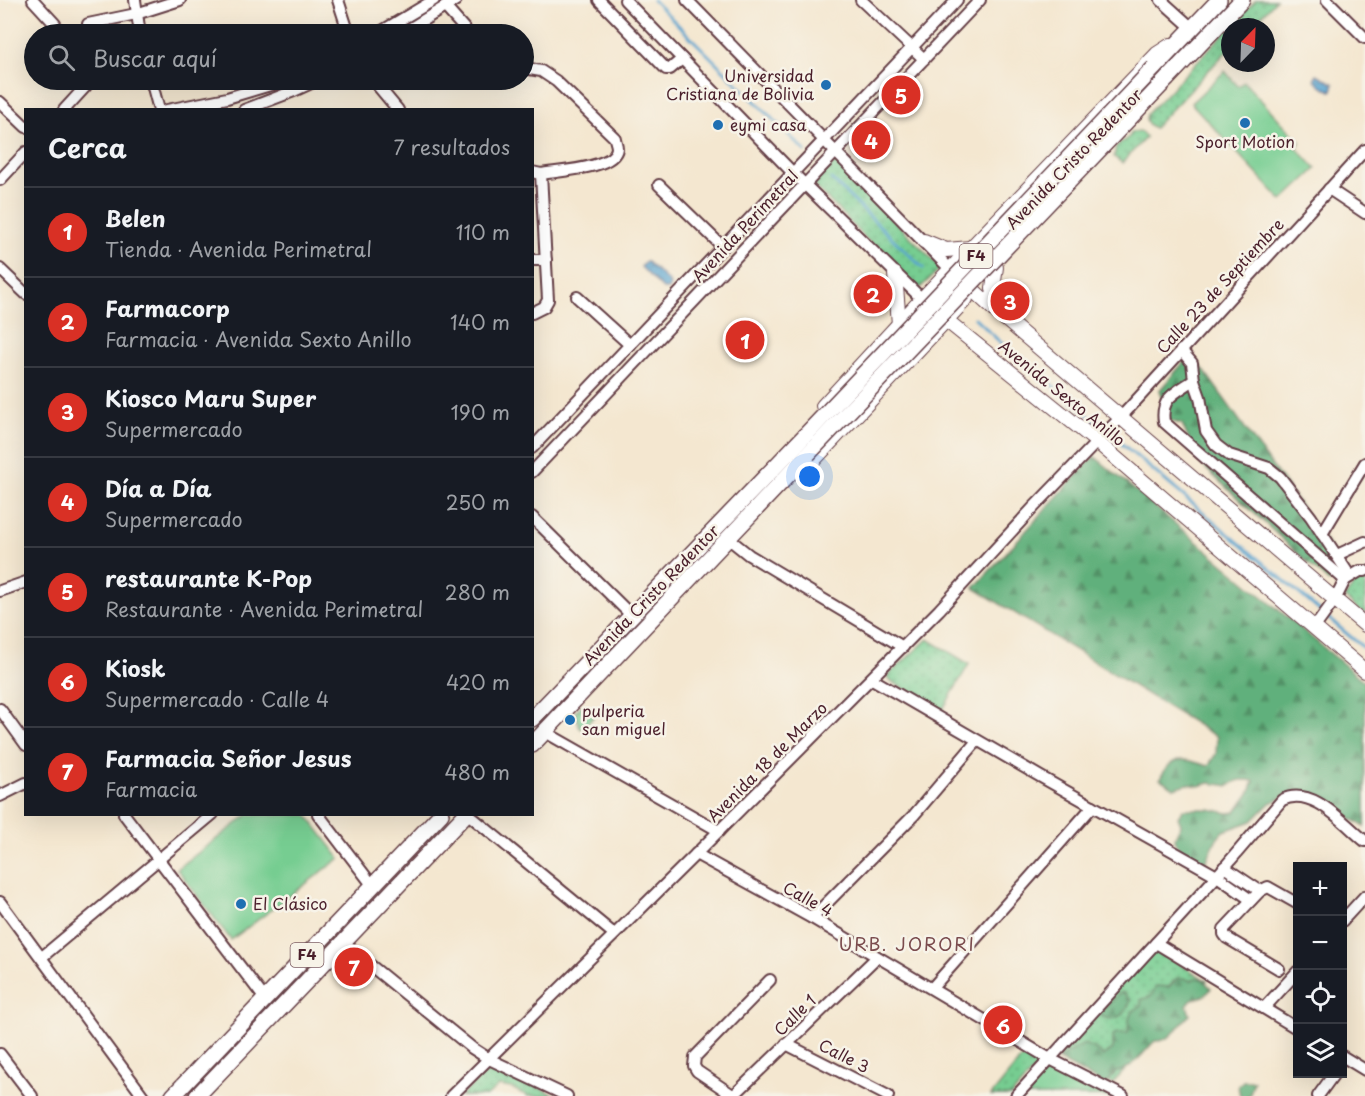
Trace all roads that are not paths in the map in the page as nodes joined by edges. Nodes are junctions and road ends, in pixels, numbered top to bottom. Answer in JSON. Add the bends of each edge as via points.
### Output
{"nodes":[{"id":1,"x":33,"y":0,"type":"edge"},
{"id":2,"x":135,"y":0,"type":"edge"},
{"id":3,"x":180,"y":0,"type":"edge"},
{"id":4,"x":338,"y":0,"type":"edge"},
{"id":5,"x":434,"y":0,"type":"edge"},
{"id":6,"x":456,"y":0,"type":"edge"},
{"id":7,"x":599,"y":0,"type":"edge"},
{"id":8,"x":625,"y":0,"type":"edge"},
{"id":9,"x":687,"y":0,"type":"edge"},
{"id":10,"x":861,"y":0,"type":"edge"},
{"id":11,"x":957,"y":0,"type":"edge"},
{"id":12,"x":980,"y":0,"type":"edge"},
{"id":13,"x":1161,"y":0,"type":"edge"},
{"id":14,"x":1219,"y":0,"type":"edge"},
{"id":15,"x":1242,"y":0,"type":"edge"},
{"id":16,"x":1327,"y":0,"type":"edge"},
{"id":17,"x":446,"y":8,"type":"junction"},
{"id":18,"x":637,"y":12,"type":"junction"},
{"id":19,"x":136,"y":14,"type":"junction"},
{"id":20,"x":55,"y":24,"type":"edge"},
{"id":21,"x":88,"y":24,"type":"dead end"},
{"id":22,"x":138,"y":24,"type":"edge"},
{"id":23,"x":346,"y":24,"type":"edge"},
{"id":24,"x":398,"y":24,"type":"edge"},
{"id":25,"x":418,"y":24,"type":"edge"},
{"id":26,"x":460,"y":24,"type":"edge"},
{"id":27,"x":624,"y":25,"type":"junction"},
{"id":28,"x":1187,"y":33,"type":"junction"},
{"id":29,"x":1365,"y":38,"type":"edge"},
{"id":30,"x":912,"y":47,"type":"junction"},
{"id":31,"x":1197,"y":47,"type":"junction"},
{"id":32,"x":682,"y":59,"type":"junction"},
{"id":33,"x":924,"y":59,"type":"junction"},
{"id":34,"x":534,"y":70,"type":"edge"},
{"id":35,"x":82,"y":90,"type":"edge"},
{"id":36,"x":154,"y":90,"type":"edge"},
{"id":37,"x":254,"y":90,"type":"edge"},
{"id":38,"x":296,"y":90,"type":"edge"},
{"id":39,"x":381,"y":90,"type":"edge"},
{"id":40,"x":0,"y":102,"type":"edge"},
{"id":41,"x":197,"y":107,"type":"edge"},
{"id":42,"x":66,"y":108,"type":"edge"},
{"id":43,"x":158,"y":108,"type":"edge"},
{"id":44,"x":249,"y":108,"type":"edge"},
{"id":45,"x":396,"y":108,"type":"edge"},
{"id":46,"x":24,"y":125,"type":"edge"},
{"id":47,"x":824,"y":141,"type":"junction"},
{"id":48,"x":1365,"y":150,"type":"edge"},
{"id":49,"x":836,"y":152,"type":"junction"},
{"id":50,"x":24,"y":154,"type":"edge"},
{"id":51,"x":537,"y":173,"type":"edge"},
{"id":52,"x":793,"y":173,"type":"junction"},
{"id":53,"x":0,"y":180,"type":"edge"},
{"id":54,"x":805,"y":184,"type":"junction"},
{"id":55,"x":659,"y":185,"type":"dead end"},
{"id":56,"x":1329,"y":189,"type":"junction"},
{"id":57,"x":1365,"y":213,"type":"edge"},
{"id":58,"x":748,"y":221,"type":"junction"},
{"id":59,"x":760,"y":232,"type":"junction"},
{"id":60,"x":924,"y":241,"type":"junction"},
{"id":61,"x":723,"y":247,"type":"junction"},
{"id":62,"x":971,"y":248,"type":"junction"},
{"id":63,"x":534,"y":260,"type":"edge"},
{"id":64,"x":546,"y":260,"type":"junction"},
{"id":65,"x":996,"y":267,"type":"junction"},
{"id":66,"x":0,"y":269,"type":"edge"},
{"id":67,"x":951,"y":270,"type":"junction"},
{"id":68,"x":895,"y":274,"type":"junction"},
{"id":69,"x":974,"y":290,"type":"junction"},
{"id":70,"x":24,"y":292,"type":"edge"},
{"id":71,"x":577,"y":297,"type":"dead end"},
{"id":72,"x":675,"y":297,"type":"junction"},
{"id":73,"x":922,"y":299,"type":"junction"},
{"id":74,"x":688,"y":309,"type":"junction"},
{"id":75,"x":534,"y":312,"type":"edge"},
{"id":76,"x":997,"y":312,"type":"junction"},
{"id":77,"x":946,"y":321,"type":"junction"},
{"id":78,"x":899,"y":324,"type":"junction"},
{"id":79,"x":968,"y":338,"type":"junction"},
{"id":80,"x":925,"y":344,"type":"junction"},
{"id":81,"x":630,"y":345,"type":"junction"},
{"id":82,"x":1182,"y":350,"type":"junction"},
{"id":83,"x":604,"y":373,"type":"junction"},
{"id":84,"x":1194,"y":380,"type":"junction"},
{"id":85,"x":617,"y":384,"type":"junction"},
{"id":86,"x":1117,"y":421,"type":"junction"},
{"id":87,"x":1100,"y":437,"type":"junction"},
{"id":88,"x":534,"y":446,"type":"edge"},
{"id":89,"x":803,"y":448,"type":"junction"},
{"id":90,"x":1365,"y":463,"type":"edge"},
{"id":91,"x":788,"y":464,"type":"junction"},
{"id":92,"x":534,"y":470,"type":"edge"},
{"id":93,"x":534,"y":519,"type":"edge"},
{"id":94,"x":1322,"y":534,"type":"junction"},
{"id":95,"x":729,"y":539,"type":"junction"},
{"id":96,"x":1365,"y":542,"type":"edge"},
{"id":97,"x":1337,"y":555,"type":"junction"},
{"id":98,"x":1357,"y":572,"type":"edge"},
{"id":99,"x":24,"y":583,"type":"edge"},
{"id":100,"x":0,"y":591,"type":"edge"},
{"id":101,"x":1333,"y":602,"type":"junction"},
{"id":102,"x":631,"y":615,"type":"junction"},
{"id":103,"x":1319,"y":622,"type":"junction"},
{"id":104,"x":1365,"y":625,"type":"edge"},
{"id":105,"x":903,"y":647,"type":"junction"},
{"id":106,"x":1365,"y":671,"type":"edge"},
{"id":107,"x":872,"y":679,"type":"junction"},
{"id":108,"x":0,"y":709,"type":"edge"},
{"id":109,"x":534,"y":716,"type":"edge"},
{"id":110,"x":545,"y":732,"type":"junction"},
{"id":111,"x":977,"y":741,"type":"junction"},
{"id":112,"x":24,"y":743,"type":"edge"},
{"id":113,"x":534,"y":743,"type":"edge"},
{"id":114,"x":24,"y":784,"type":"edge"},
{"id":115,"x":0,"y":796,"type":"edge"},
{"id":116,"x":1093,"y":806,"type":"junction"},
{"id":117,"x":125,"y":816,"type":"edge"},
{"id":118,"x":211,"y":816,"type":"edge"},
{"id":119,"x":320,"y":816,"type":"edge"},
{"id":120,"x":439,"y":816,"type":"edge"},
{"id":121,"x":465,"y":816,"type":"edge"},
{"id":122,"x":469,"y":816,"type":"edge"},
{"id":123,"x":719,"y":831,"type":"junction"},
{"id":124,"x":1365,"y":841,"type":"edge"},
{"id":125,"x":696,"y":854,"type":"junction"},
{"id":126,"x":158,"y":860,"type":"junction"},
{"id":127,"x":1221,"y":872,"type":"junction"},
{"id":128,"x":373,"y":886,"type":"junction"},
{"id":129,"x":1260,"y":891,"type":"junction"},
{"id":130,"x":1365,"y":896,"type":"edge"},
{"id":131,"x":1251,"y":900,"type":"junction"},
{"id":132,"x":1293,"y":901,"type":"edge"},
{"id":133,"x":0,"y":902,"type":"edge"},
{"id":134,"x":1347,"y":916,"type":"edge"},
{"id":135,"x":812,"y":918,"type":"junction"},
{"id":136,"x":614,"y":934,"type":"junction"},
{"id":137,"x":343,"y":943,"type":"junction"},
{"id":138,"x":1156,"y":943,"type":"junction"},
{"id":139,"x":42,"y":957,"type":"junction"},
{"id":140,"x":878,"y":957,"type":"junction"},
{"id":141,"x":1279,"y":969,"type":"dead end"},
{"id":142,"x":1293,"y":976,"type":"edge"},
{"id":143,"x":770,"y":980,"type":"dead end"},
{"id":144,"x":932,"y":988,"type":"junction"},
{"id":145,"x":265,"y":999,"type":"junction"},
{"id":146,"x":1264,"y":1008,"type":"junction"},
{"id":147,"x":1293,"y":1026,"type":"edge"},
{"id":148,"x":786,"y":1044,"type":"junction"},
{"id":149,"x":0,"y":1054,"type":"edge"},
{"id":150,"x":489,"y":1059,"type":"junction"},
{"id":151,"x":1050,"y":1059,"type":"junction"},
{"id":152,"x":1347,"y":1060,"type":"edge"},
{"id":153,"x":1365,"y":1070,"type":"edge"},
{"id":154,"x":1331,"y":1078,"type":"edge"},
{"id":155,"x":32,"y":1096,"type":"edge"},
{"id":156,"x":142,"y":1096,"type":"edge"},
{"id":157,"x":173,"y":1096,"type":"edge"},
{"id":158,"x":197,"y":1096,"type":"edge"},
{"id":159,"x":451,"y":1096,"type":"edge"},
{"id":160,"x":567,"y":1096,"type":"edge"},
{"id":161,"x":733,"y":1096,"type":"edge"},
{"id":162,"x":888,"y":1096,"type":"edge"},
{"id":163,"x":1016,"y":1096,"type":"edge"},
{"id":164,"x":1124,"y":1096,"type":"edge"},
{"id":165,"x":1318,"y":1096,"type":"edge"}],
"edges":[{"from":1,"to":20,"type":"street"},
{"from":2,"to":19,"type":"street"},
{"from":3,"to":19,"type":"street"},
{"from":4,"to":23,"type":"street"},
{"from":5,"to":24,"type":"street"},
{"from":6,"to":17,"type":"street"},
{"from":7,"to":27,"type":"street"},
{"from":8,"to":18,"type":"street","name":"Avenida Sexto Anillo"},
{"from":9,"to":47,"type":"street"},
{"from":10,"to":30,"type":"street"},
{"from":11,"to":30,"type":"street","name":"Avenida Perimetral"},
{"from":12,"to":33,"type":"street","name":"Avenida Perimetral"},
{"from":13,"to":28,"type":"street"},
{"from":14,"to":28,"type":"highway","name":"Avenida Cristo Redentor","number":"F4"},
{"from":15,"to":31,"type":"highway","name":"Avenida Cristo Redentor","number":"F4"},
{"from":16,"to":29,"type":"street"},
{"from":17,"to":25,"type":"street"},
{"from":17,"to":26,"type":"street"},
{"from":18,"to":27,"type":"street"},
{"from":18,"to":32,"type":"street","name":"Avenida Sexto Anillo"},
{"from":19,"to":21,"type":"street"},
{"from":19,"to":22,"type":"street"},
{"from":27,"to":32,"type":"street","via":[[666,69]]},
{"from":28,"to":62,"type":"main road","name":"Avenida Cristo Redentor","via":[[1157,54]]},
{"from":28,"to":89,"type":"highway","name":"Avenida Cristo Redentor","number":"F4","bridge":true},
{"from":30,"to":33,"type":"street"},
{"from":30,"to":47,"type":"street","name":"Avenida Perimetral"},
{"from":31,"to":65,"type":"main road","name":"Avenida Cristo Redentor","via":[[1180,74]]},
{"from":31,"to":89,"type":"highway","name":"Avenida Cristo Redentor","number":"F4","bridge":true},
{"from":32,"to":52,"type":"street","name":"Avenida Sexto Anillo"},
{"from":33,"to":49,"type":"street","name":"Avenida Perimetral"},
{"from":34,"to":51,"type":"street","via":[[556,81],[615,138],[617,148],[613,156],[595,166]]},
{"from":35,"to":42,"type":"street"},
{"from":36,"to":43,"type":"street"},
{"from":37,"to":41,"type":"street"},
{"from":38,"to":44,"type":"street"},
{"from":39,"to":45,"type":"street"},
{"from":40,"to":46,"type":"street"},
{"from":47,"to":49,"type":"street"},
{"from":47,"to":52,"type":"street","name":"Avenida Perimetral"},
{"from":48,"to":56,"type":"street","name":"Calle 23 de Septiembre"},
{"from":49,"to":54,"type":"street","name":"Avenida Perimetral"},
{"from":49,"to":60,"type":"street"},
{"from":50,"to":53,"type":"street"},
{"from":51,"to":64,"type":"street"},
{"from":52,"to":54,"type":"street","name":"Avenida Sexto Anillo"},
{"from":52,"to":58,"type":"street","name":"Avenida Perimetral"},
{"from":54,"to":59,"type":"street","name":"Avenida Perimetral"},
{"from":54,"to":68,"type":"street","name":"Avenida Sexto Anillo"},
{"from":55,"to":61,"type":"street"},
{"from":56,"to":57,"type":"street"},
{"from":56,"to":82,"type":"street","name":"Calle 23 de Septiembre"},
{"from":58,"to":59,"type":"street"},
{"from":58,"to":61,"type":"street","name":"Avenida Perimetral"},
{"from":59,"to":74,"type":"street","name":"Avenida Perimetral"},
{"from":60,"to":62,"type":"main road","via":[[946,250]]},
{"from":60,"to":67,"type":"street"},
{"from":61,"to":72,"type":"street","name":"Avenida Perimetral"},
{"from":62,"to":65,"type":"main road","via":[[970,263],[974,269],[980,272]]},
{"from":62,"to":67,"type":"main road","name":"Avenida Cristo Redentor"},
{"from":63,"to":64,"type":"street"},
{"from":64,"to":75,"type":"street","via":[[548,300]]},
{"from":65,"to":69,"type":"main road","name":"Avenida Cristo Redentor"},
{"from":65,"to":76,"type":"main road","via":[[993,288]]},
{"from":66,"to":70,"type":"street"},
{"from":67,"to":69,"type":"main road"},
{"from":67,"to":73,"type":"main road","name":"Avenida Cristo Redentor"},
{"from":68,"to":73,"type":"street","name":"Avenida Sexto Anillo"},
{"from":68,"to":78,"type":"main road"},
{"from":69,"to":76,"type":"main road","name":"Avenida Sexto Anillo"},
{"from":69,"to":77,"type":"main road","name":"Avenida Cristo Redentor"},
{"from":71,"to":81,"type":"street"},
{"from":72,"to":74,"type":"street"},
{"from":72,"to":81,"type":"street","name":"Avenida Perimetral"},
{"from":73,"to":77,"type":"main road","name":"Avenida Sexto Anillo"},
{"from":73,"to":78,"type":"main road","name":"Avenida Cristo Redentor"},
{"from":74,"to":85,"type":"street","name":"Avenida Perimetral"},
{"from":76,"to":86,"type":"main road","name":"Avenida Sexto Anillo"},
{"from":77,"to":79,"type":"main road","name":"Avenida Sexto Anillo"},
{"from":77,"to":80,"type":"main road","name":"Avenida Cristo Redentor"},
{"from":78,"to":80,"type":"main road","via":[[913,319],[925,323]]},
{"from":78,"to":91,"type":"main road","name":"Avenida Cristo Redentor","via":[[789,442]]},
{"from":79,"to":80,"type":"main road","via":[[948,334]]},
{"from":79,"to":87,"type":"main road","name":"Avenida Sexto Anillo"},
{"from":80,"to":91,"type":"main road","name":"Avenida Cristo Redentor","via":[[812,462]]},
{"from":81,"to":83,"type":"street","name":"Avenida Perimetral"},
{"from":82,"to":84,"type":"street","via":[[1192,363]]},
{"from":82,"to":86,"type":"street","name":"Calle 23 de Septiembre"},
{"from":83,"to":85,"type":"street"},
{"from":83,"to":88,"type":"street","name":"Avenida Perimetral"},
{"from":84,"to":94,"type":"street","via":[[1206,431],[1216,445],[1229,455],[1269,468],[1280,477]]},
{"from":84,"to":98,"type":"street","via":[[1169,397],[1164,405],[1164,422]]},
{"from":85,"to":92,"type":"street","name":"Avenida Perimetral"},
{"from":86,"to":87,"type":"street","name":"Calle 23 de Septiembre"},
{"from":86,"to":101,"type":"main road","name":"Avenida Sexto Anillo"},
{"from":87,"to":103,"type":"main road","name":"Avenida Sexto Anillo"},
{"from":87,"to":105,"type":"street","name":"Avenida 18 de Marzo"},
{"from":89,"to":91,"type":"highway","name":"Avenida Cristo Redentor","number":"F4"},
{"from":90,"to":94,"type":"street"},
{"from":91,"to":95,"type":"highway","name":"Avenida Cristo Redentor","number":"F4"},
{"from":91,"to":102,"type":"highway","name":"Avenida Cristo Redentor","number":"F4"},
{"from":93,"to":102,"type":"street"},
{"from":94,"to":97,"type":"street"},
{"from":95,"to":105,"type":"street","via":[[748,555]]},
{"from":95,"to":110,"type":"highway","name":"Avenida Cristo Redentor","number":"F4"},
{"from":96,"to":97,"type":"street"},
{"from":97,"to":98,"type":"street"},
{"from":98,"to":101,"type":"street"},
{"from":99,"to":100,"type":"street"},
{"from":101,"to":103,"type":"street"},
{"from":101,"to":104,"type":"main road","name":"Avenida Sexto Anillo"},
{"from":102,"to":109,"type":"highway","name":"Avenida Cristo Redentor","number":"F4"},
{"from":103,"to":106,"type":"main road","name":"Avenida Sexto Anillo"},
{"from":105,"to":107,"type":"street","name":"Avenida 18 de Marzo"},
{"from":107,"to":111,"type":"street"},
{"from":107,"to":123,"type":"street","name":"Avenida 18 de Marzo"},
{"from":108,"to":112,"type":"street"},
{"from":110,"to":113,"type":"highway","name":"Avenida Cristo Redentor","number":"F4"},
{"from":110,"to":123,"type":"street"},
{"from":111,"to":116,"type":"street"},
{"from":111,"to":135,"type":"street","via":[[914,815]]},
{"from":114,"to":115,"type":"street"},
{"from":116,"to":127,"type":"street"},
{"from":116,"to":144,"type":"street"},
{"from":117,"to":126,"type":"street"},
{"from":118,"to":126,"type":"street"},
{"from":119,"to":128,"type":"street"},
{"from":120,"to":128,"type":"highway","number":"F4"},
{"from":121,"to":137,"type":"highway","number":"F4"},
{"from":122,"to":136,"type":"street"},
{"from":123,"to":125,"type":"street","name":"Avenida 18 de Marzo"},
{"from":124,"to":127,"type":"street","via":[[1316,801],[1291,796],[1282,800]]},
{"from":125,"to":135,"type":"street","name":"Calle 4"},
{"from":125,"to":136,"type":"street","name":"Avenida 18 de Marzo"},
{"from":126,"to":139,"type":"street"},
{"from":126,"to":145,"type":"street"},
{"from":127,"to":129,"type":"street"},
{"from":127,"to":131,"type":"street"},
{"from":127,"to":138,"type":"street"},
{"from":128,"to":145,"type":"highway","number":"F4"},
{"from":129,"to":131,"type":"street"},
{"from":129,"to":132,"type":"street","via":[[1268,886]]},
{"from":130,"to":134,"type":"street"},
{"from":131,"to":141,"type":"street","via":[[1224,929],[1224,934]]},
{"from":133,"to":139,"type":"street"},
{"from":135,"to":140,"type":"street","name":"Calle 4"},
{"from":136,"to":150,"type":"street","name":"Avenida 18 de Marzo"},
{"from":137,"to":150,"type":"street"},
{"from":137,"to":158,"type":"highway","number":"F4"},
{"from":138,"to":146,"type":"street"},
{"from":138,"to":151,"type":"street"},
{"from":139,"to":156,"type":"street"},
{"from":140,"to":144,"type":"street","name":"Calle 4"},
{"from":140,"to":148,"type":"street","name":"Calle 1"},
{"from":142,"to":146,"type":"street"},
{"from":143,"to":161,"type":"street","name":"Calle 1","via":[[695,1057],[697,1071]]},
{"from":144,"to":151,"type":"street","name":"Calle 4"},
{"from":145,"to":157,"type":"highway","number":"F4"},
{"from":146,"to":147,"type":"street"},
{"from":148,"to":161,"type":"street","name":"Calle 1"},
{"from":148,"to":162,"type":"street","name":"Calle 3"},
{"from":149,"to":155,"type":"street"},
{"from":150,"to":159,"type":"street","name":"Avenida 18 de Marzo"},
{"from":150,"to":160,"type":"street"},
{"from":151,"to":163,"type":"street"},
{"from":151,"to":164,"type":"street","name":"Calle 4"},
{"from":152,"to":153,"type":"street"},
{"from":154,"to":165,"type":"street"}]}
